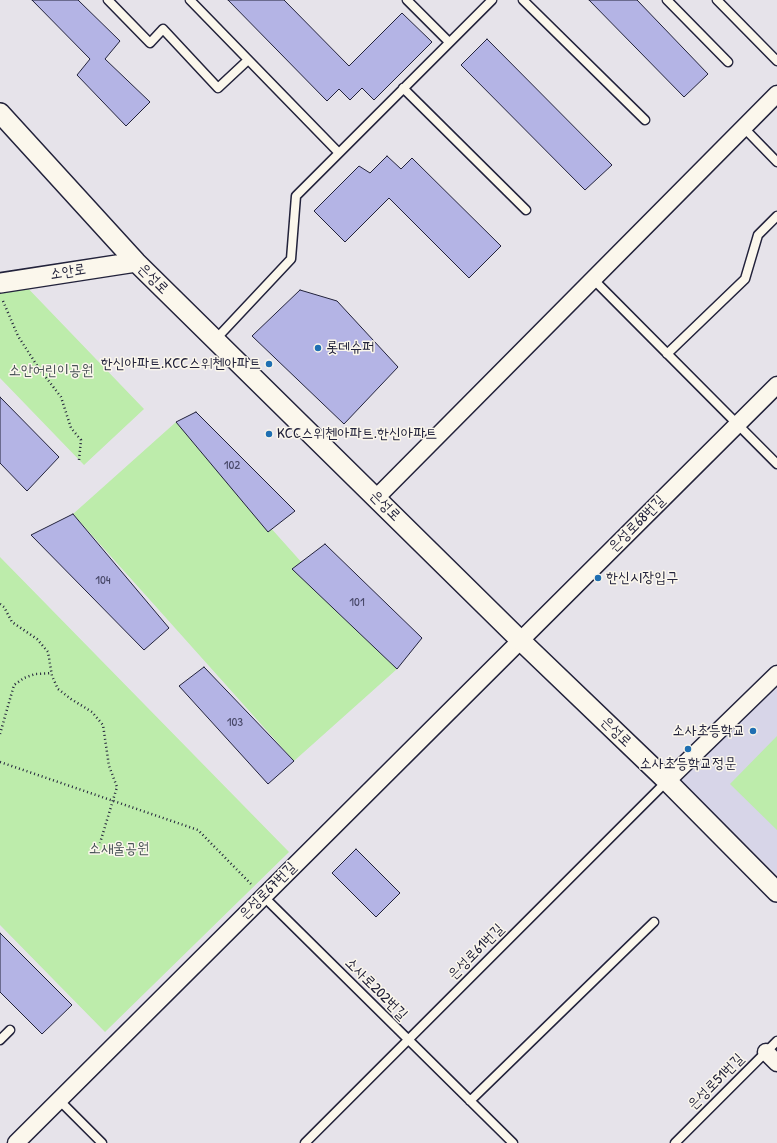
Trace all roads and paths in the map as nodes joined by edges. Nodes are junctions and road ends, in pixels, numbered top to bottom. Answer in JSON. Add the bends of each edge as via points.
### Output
{"nodes":[{"id":1,"x":108,"y":0,"type":"edge"},
{"id":2,"x":190,"y":0,"type":"edge"},
{"id":3,"x":407,"y":0,"type":"edge"},
{"id":4,"x":492,"y":0,"type":"edge"},
{"id":5,"x":523,"y":0,"type":"edge"},
{"id":6,"x":667,"y":0,"type":"edge"},
{"id":7,"x":717,"y":0,"type":"edge"},
{"id":8,"x":449,"y":42,"type":"junction"},
{"id":9,"x":248,"y":60,"type":"junction"},
{"id":10,"x":777,"y":61,"type":"edge"},
{"id":11,"x":728,"y":62,"type":"dead end"},
{"id":12,"x":403,"y":88,"type":"junction"},
{"id":13,"x":777,"y":94,"type":"edge"},
{"id":14,"x":0,"y":113,"type":"edge"},
{"id":15,"x":645,"y":120,"type":"dead end"},
{"id":16,"x":744,"y":128,"type":"junction"},
{"id":17,"x":339,"y":153,"type":"junction"},
{"id":18,"x":777,"y":162,"type":"edge"},
{"id":19,"x":526,"y":210,"type":"dead end"},
{"id":20,"x":777,"y":216,"type":"edge"},
{"id":21,"x":136,"y":262,"type":"junction"},
{"id":22,"x":593,"y":279,"type":"junction"},
{"id":23,"x":1,"y":292,"type":"edge"},
{"id":24,"x":215,"y":340,"type":"junction"},
{"id":25,"x":667,"y":354,"type":"junction"},
{"id":26,"x":777,"y":385,"type":"edge"},
{"id":27,"x":738,"y":424,"type":"junction"},
{"id":28,"x":79,"y":460,"type":"dead end"},
{"id":29,"x":777,"y":464,"type":"edge"},
{"id":30,"x":376,"y":498,"type":"junction"},
{"id":31,"x":0,"y":604,"type":"edge"},
{"id":32,"x":520,"y":640,"type":"junction"},
{"id":33,"x":52,"y":673,"type":"junction"},
{"id":34,"x":777,"y":674,"type":"edge"},
{"id":35,"x":0,"y":734,"type":"edge"},
{"id":36,"x":0,"y":762,"type":"edge"},
{"id":37,"x":667,"y":781,"type":"junction"},
{"id":38,"x":100,"y":843,"type":"dead end"},
{"id":39,"x":777,"y":892,"type":"edge"},
{"id":40,"x":263,"y":896,"type":"junction"},
{"id":41,"x":654,"y":922,"type":"dead end"},
{"id":42,"x":10,"y":1030,"type":"dead end"},
{"id":43,"x":0,"y":1040,"type":"edge"},
{"id":44,"x":408,"y":1040,"type":"junction"},
{"id":45,"x":773,"y":1052,"type":"edge"},
{"id":46,"x":59,"y":1100,"type":"junction"},
{"id":47,"x":470,"y":1101,"type":"junction"},
{"id":48,"x":16,"y":1143,"type":"edge"},
{"id":49,"x":102,"y":1143,"type":"edge"},
{"id":50,"x":305,"y":1143,"type":"edge"},
{"id":51,"x":513,"y":1143,"type":"edge"},
{"id":52,"x":675,"y":1143,"type":"edge"}],
"edges":[{"from":1,"to":9,"type":"lane","via":[[150,43],[163,29],[218,88]]},
{"from":2,"to":9,"type":"lane"},
{"from":3,"to":8,"type":"lane"},
{"from":4,"to":8,"type":"lane"},
{"from":5,"to":15,"type":"lane"},
{"from":6,"to":11,"type":"lane"},
{"from":7,"to":10,"type":"lane"},
{"from":8,"to":12,"type":"lane"},
{"from":9,"to":17,"type":"lane"},
{"from":12,"to":17,"type":"lane"},
{"from":12,"to":19,"type":"lane"},
{"from":13,"to":16,"type":"street"},
{"from":14,"to":21,"type":"street","name":"은성로"},
{"from":16,"to":18,"type":"lane"},
{"from":16,"to":22,"type":"street"},
{"from":17,"to":24,"type":"lane","via":[[296,196],[291,259]]},
{"from":20,"to":25,"type":"lane","via":[[758,235],[745,279]]},
{"from":21,"to":23,"type":"street","name":"소안로"},
{"from":21,"to":24,"type":"street","name":"은성로"},
{"from":22,"to":25,"type":"lane"},
{"from":22,"to":30,"type":"street"},
{"from":23,"to":28,"type":"path","via":[[18,336],[60,397],[71,428],[81,440]]},
{"from":24,"to":30,"type":"street","name":"은성로"},
{"from":25,"to":27,"type":"lane"},
{"from":26,"to":27,"type":"street","name":"은성로68번길"},
{"from":27,"to":29,"type":"lane"},
{"from":27,"to":32,"type":"street","name":"은성로68번길"},
{"from":30,"to":32,"type":"street","name":"은성로"},
{"from":31,"to":33,"type":"path","via":[[12,622],[37,638],[48,652]]},
{"from":32,"to":37,"type":"street","name":"은성로"},
{"from":32,"to":40,"type":"street","name":"은성로67번길"},
{"from":33,"to":35,"type":"path","via":[[35,674],[14,685]]},
{"from":33,"to":38,"type":"path","via":[[58,689],[92,712],[103,725],[109,766],[117,787]]},
{"from":34,"to":37,"type":"street"},
{"from":36,"to":40,"type":"path","via":[[198,830]]},
{"from":37,"to":39,"type":"street","name":"은성로"},
{"from":37,"to":44,"type":"lane","name":"은성로61번길"},
{"from":40,"to":44,"type":"lane","name":"소사로202번길"},
{"from":40,"to":46,"type":"street","name":"은성로67번길"},
{"from":41,"to":47,"type":"lane"},
{"from":42,"to":43,"type":"lane"},
{"from":44,"to":47,"type":"lane","name":"소사로202번길"},
{"from":44,"to":50,"type":"lane","name":"은성로61번길"},
{"from":45,"to":52,"type":"lane","name":"은성로51번길"},
{"from":46,"to":48,"type":"street","name":"은성로67번길"},
{"from":46,"to":49,"type":"lane"},
{"from":47,"to":51,"type":"lane","name":"소사로202번길"}]}
